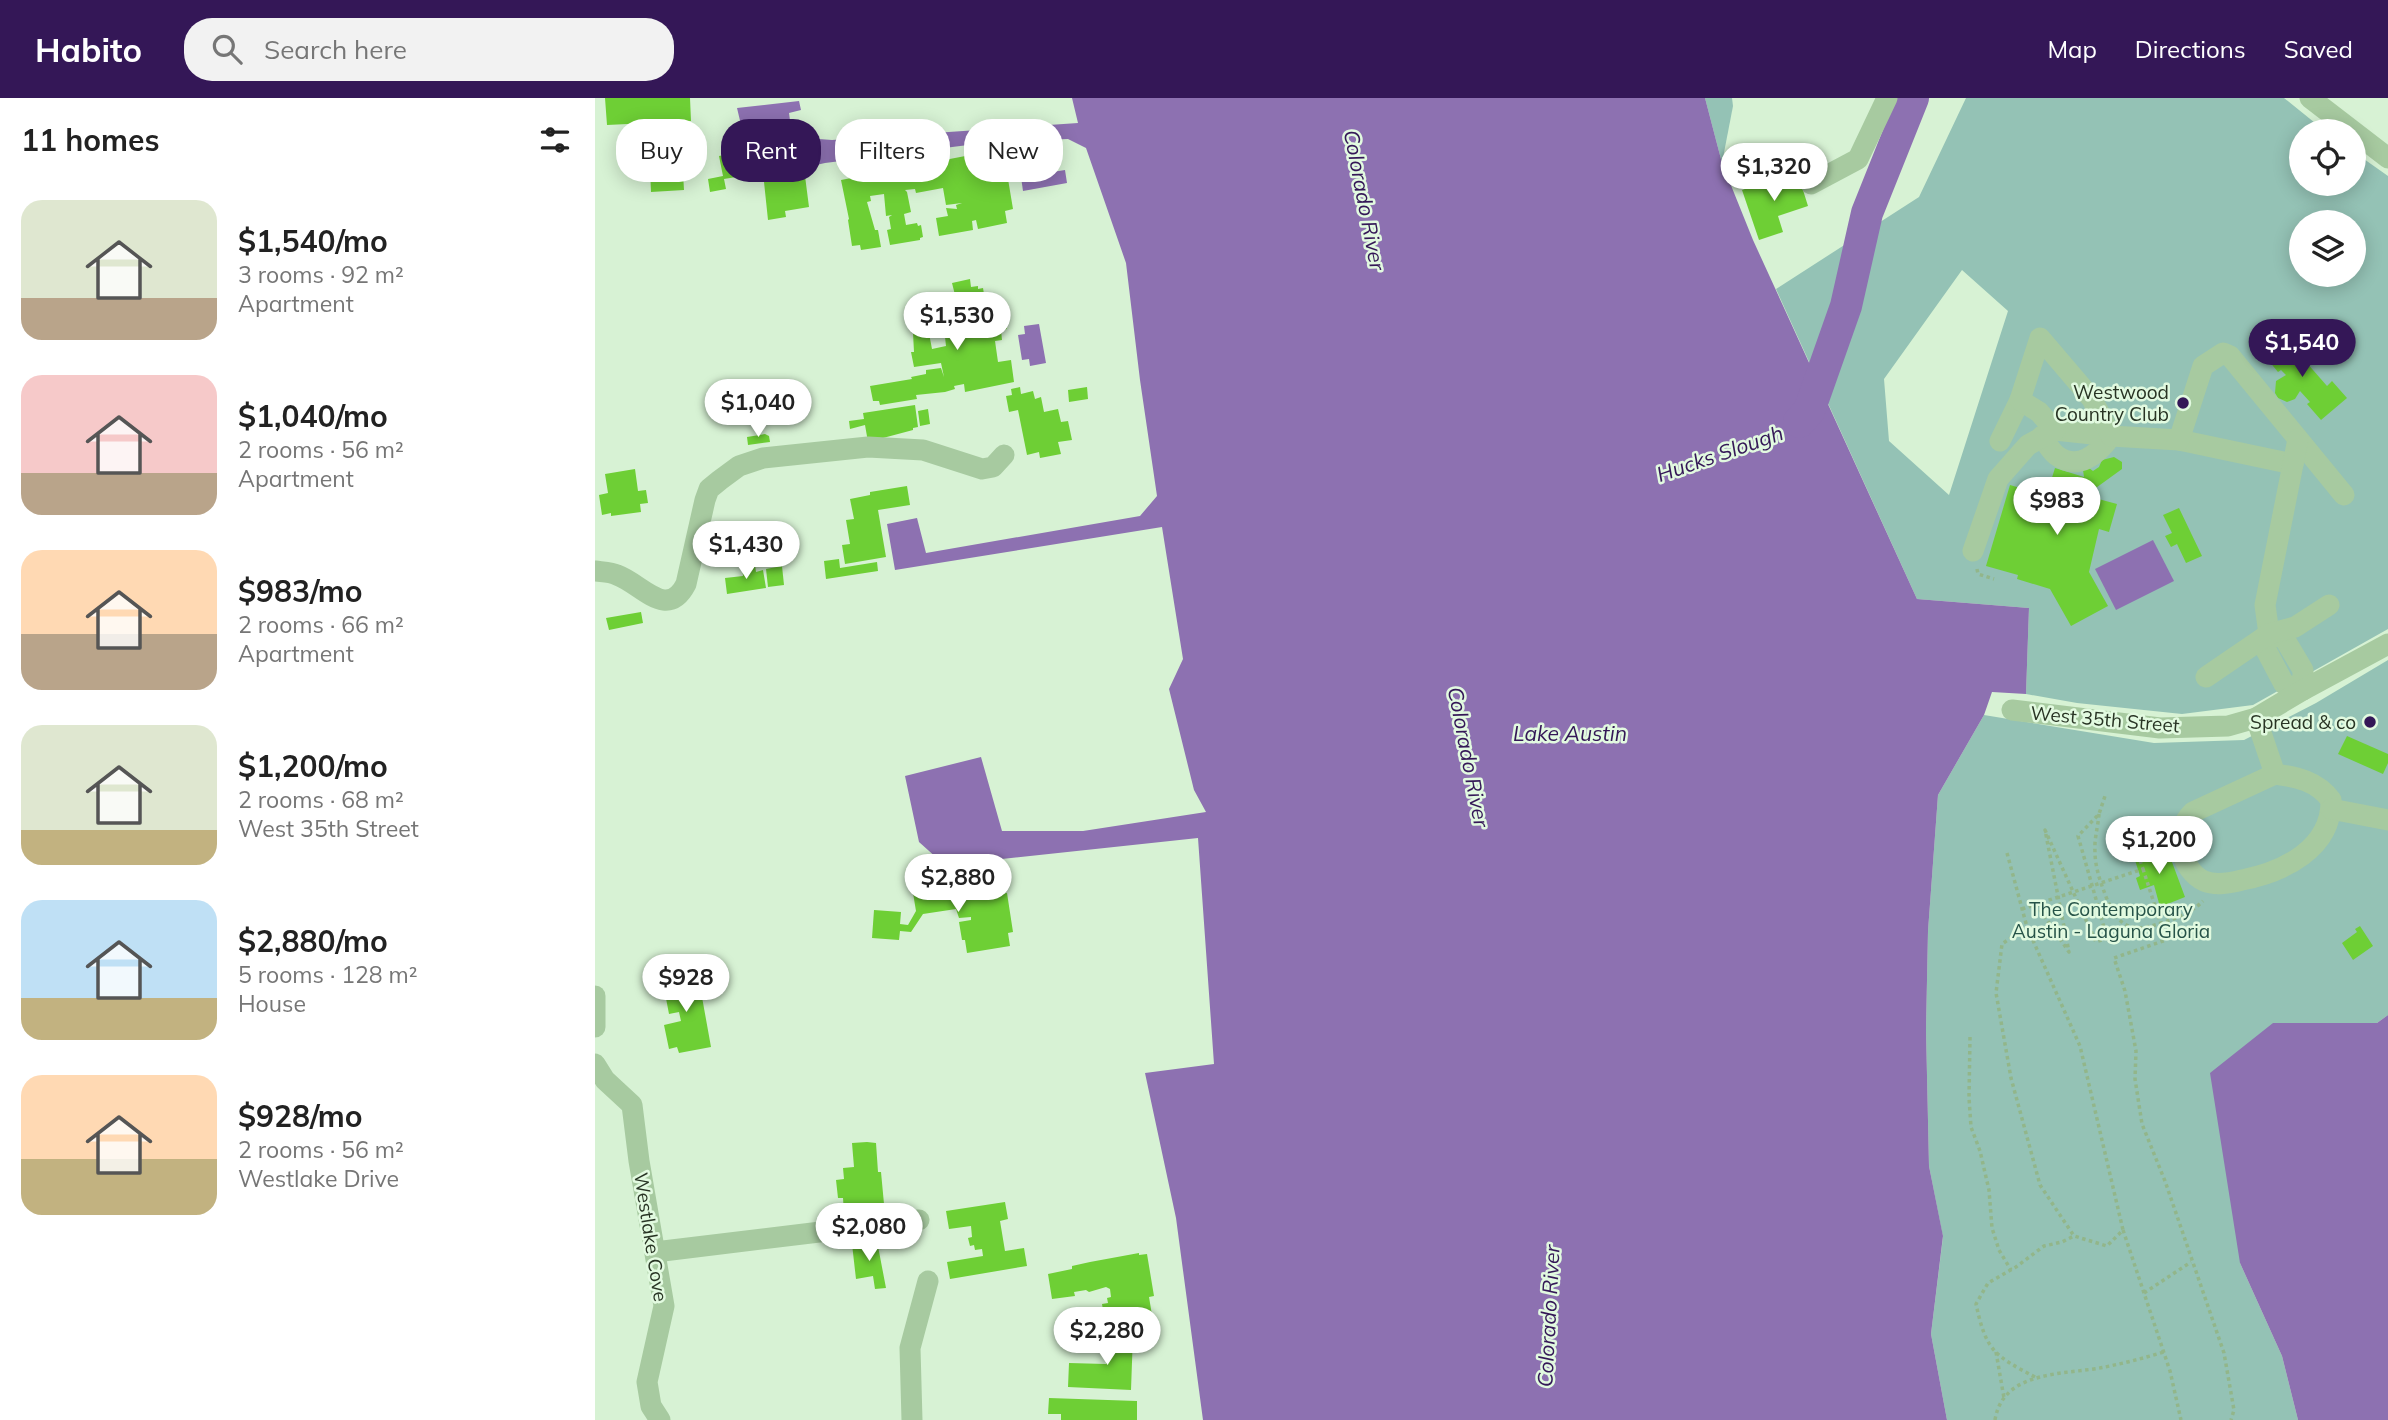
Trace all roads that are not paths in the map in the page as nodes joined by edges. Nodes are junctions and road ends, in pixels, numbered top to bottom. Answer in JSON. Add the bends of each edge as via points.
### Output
{"nodes":[{"id":1,"x":1887,"y":98,"type":"edge"},
{"id":2,"x":2310,"y":98,"type":"edge"},
{"id":3,"x":2388,"y":158,"type":"edge"},
{"id":4,"x":1811,"y":184,"type":"dead end"},
{"id":5,"x":2020,"y":400,"type":"junction"},
{"id":6,"x":2049,"y":433,"type":"junction"},
{"id":7,"x":2111,"y":436,"type":"junction"},
{"id":8,"x":2298,"y":439,"type":"junction"},
{"id":9,"x":2179,"y":440,"type":"junction"},
{"id":10,"x":2000,"y":441,"type":"dead end"},
{"id":11,"x":1004,"y":455,"type":"dead end"},
{"id":12,"x":2293,"y":464,"type":"junction"},
{"id":13,"x":2344,"y":495,"type":"dead end"},
{"id":14,"x":1974,"y":557,"type":"road end"},
{"id":15,"x":595,"y":570,"type":"edge"},
{"id":16,"x":2329,"y":605,"type":"dead end"},
{"id":17,"x":2269,"y":634,"type":"junction"},
{"id":18,"x":2388,"y":644,"type":"edge"},
{"id":19,"x":2206,"y":677,"type":"dead end"},
{"id":20,"x":2303,"y":690,"type":"junction"},
{"id":21,"x":2012,"y":710,"type":"dead end"},
{"id":22,"x":2256,"y":718,"type":"junction"},
{"id":23,"x":2275,"y":774,"type":"junction"},
{"id":24,"x":2331,"y":809,"type":"junction"},
{"id":25,"x":2388,"y":820,"type":"edge"},
{"id":26,"x":595,"y":996,"type":"edge"},
{"id":27,"x":595,"y":1027,"type":"edge"},
{"id":28,"x":595,"y":1064,"type":"edge"},
{"id":29,"x":919,"y":1220,"type":"dead end"},
{"id":30,"x":655,"y":1252,"type":"junction"},
{"id":31,"x":928,"y":1281,"type":"dead end"},
{"id":32,"x":660,"y":1420,"type":"edge"},
{"id":33,"x":912,"y":1420,"type":"edge"}],
"edges":[{"from":1,"to":4,"type":"street","via":[[1857,159]]},
{"from":2,"to":3,"type":"street"},
{"from":5,"to":6,"type":"street","via":[[2039,412]]},
{"from":5,"to":7,"type":"street","via":[[2040,338],[2092,399]]},
{"from":5,"to":10,"type":"street"},
{"from":6,"to":7,"type":"street"},
{"from":6,"to":7,"type":"street","via":[[2055,454],[2069,461],[2086,461],[2100,452]]},
{"from":6,"to":14,"type":"street","via":[[2028,445],[1998,479]]},
{"from":7,"to":9,"type":"street"},
{"from":8,"to":9,"type":"street","via":[[2223,353],[2203,366]]},
{"from":8,"to":12,"type":"street"},
{"from":8,"to":13,"type":"street"},
{"from":9,"to":12,"type":"street"},
{"from":11,"to":15,"type":"street","via":[[993,467],[982,469],[923,450],[868,447],[763,458],[739,467],[709,489],[681,595],[661,601],[617,574]]},
{"from":12,"to":17,"type":"street","via":[[2265,605]]},
{"from":16,"to":17,"type":"street","via":[[2295,626]]},
{"from":17,"to":19,"type":"street"},
{"from":17,"to":20,"type":"street","via":[[2284,638],[2297,659],[2303,670]]},
{"from":18,"to":20,"type":"street","name":"West 35th Street"},
{"from":20,"to":22,"type":"street","name":"West 35th Street"},
{"from":21,"to":22,"type":"street","name":"West 35th Street","via":[[2160,728],[2228,726]]},
{"from":22,"to":23,"type":"street"},
{"from":23,"to":24,"type":"street","via":[[2296,777],[2324,790]]},
{"from":23,"to":24,"type":"street","via":[[2186,819],[2182,855],[2202,880],[2213,884],[2262,875],[2289,864],[2319,840]]},
{"from":24,"to":25,"type":"street"},
{"from":26,"to":27,"type":"street"},
{"from":28,"to":30,"type":"street","name":"Westlake Cove","via":[[632,1105]]},
{"from":29,"to":30,"type":"street"},
{"from":30,"to":32,"type":"street","name":"Westlake Cove","via":[[664,1306],[647,1382],[651,1406]]},
{"from":31,"to":33,"type":"street","via":[[910,1348]]}]}
